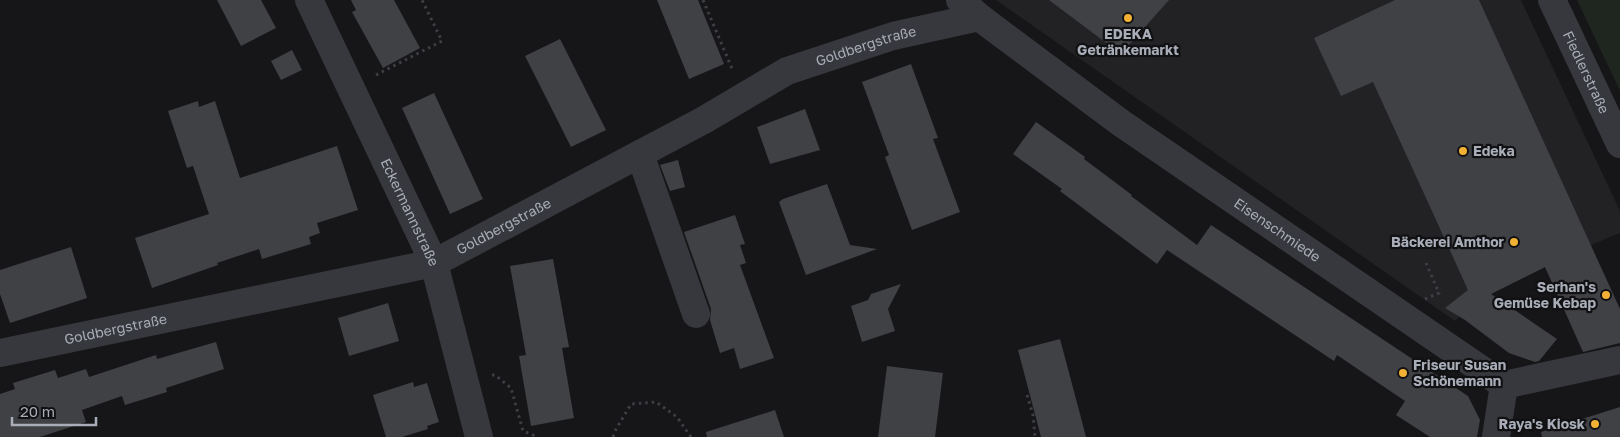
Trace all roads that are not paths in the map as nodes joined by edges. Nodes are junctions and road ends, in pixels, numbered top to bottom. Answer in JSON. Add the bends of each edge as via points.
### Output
{"nodes":[{"id":1,"x":309,"y":0,"type":"edge"},
{"id":2,"x":1552,"y":0,"type":"edge"},
{"id":3,"x":970,"y":9,"type":"edge"},
{"id":4,"x":1620,"y":144,"type":"edge"},
{"id":5,"x":640,"y":154,"type":"junction"},
{"id":6,"x":434,"y":263,"type":"junction"},
{"id":7,"x":696,"y":314,"type":"dead end"},
{"id":8,"x":0,"y":353,"type":"edge"},
{"id":9,"x":1620,"y":360,"type":"edge"},
{"id":10,"x":1504,"y":385,"type":"junction"},
{"id":11,"x":479,"y":437,"type":"edge"},
{"id":12,"x":1496,"y":437,"type":"edge"}],
"edges":[{"from":1,"to":6,"type":"street","name":"Eckermannstraße"},
{"from":2,"to":4,"type":"street","name":"Fiedlerstraße"},
{"from":3,"to":5,"type":"street","name":"Goldbergstraße","via":[[787,72]]},
{"from":3,"to":10,"type":"street","name":"Eisenschmiede","via":[[1121,123]]},
{"from":5,"to":6,"type":"street","name":"Goldbergstraße"},
{"from":5,"to":7,"type":"street"},
{"from":6,"to":8,"type":"street","name":"Goldbergstraße"},
{"from":6,"to":11,"type":"street","name":"Eckermannstraße"},
{"from":9,"to":10,"type":"street"},
{"from":10,"to":12,"type":"street"}]}
